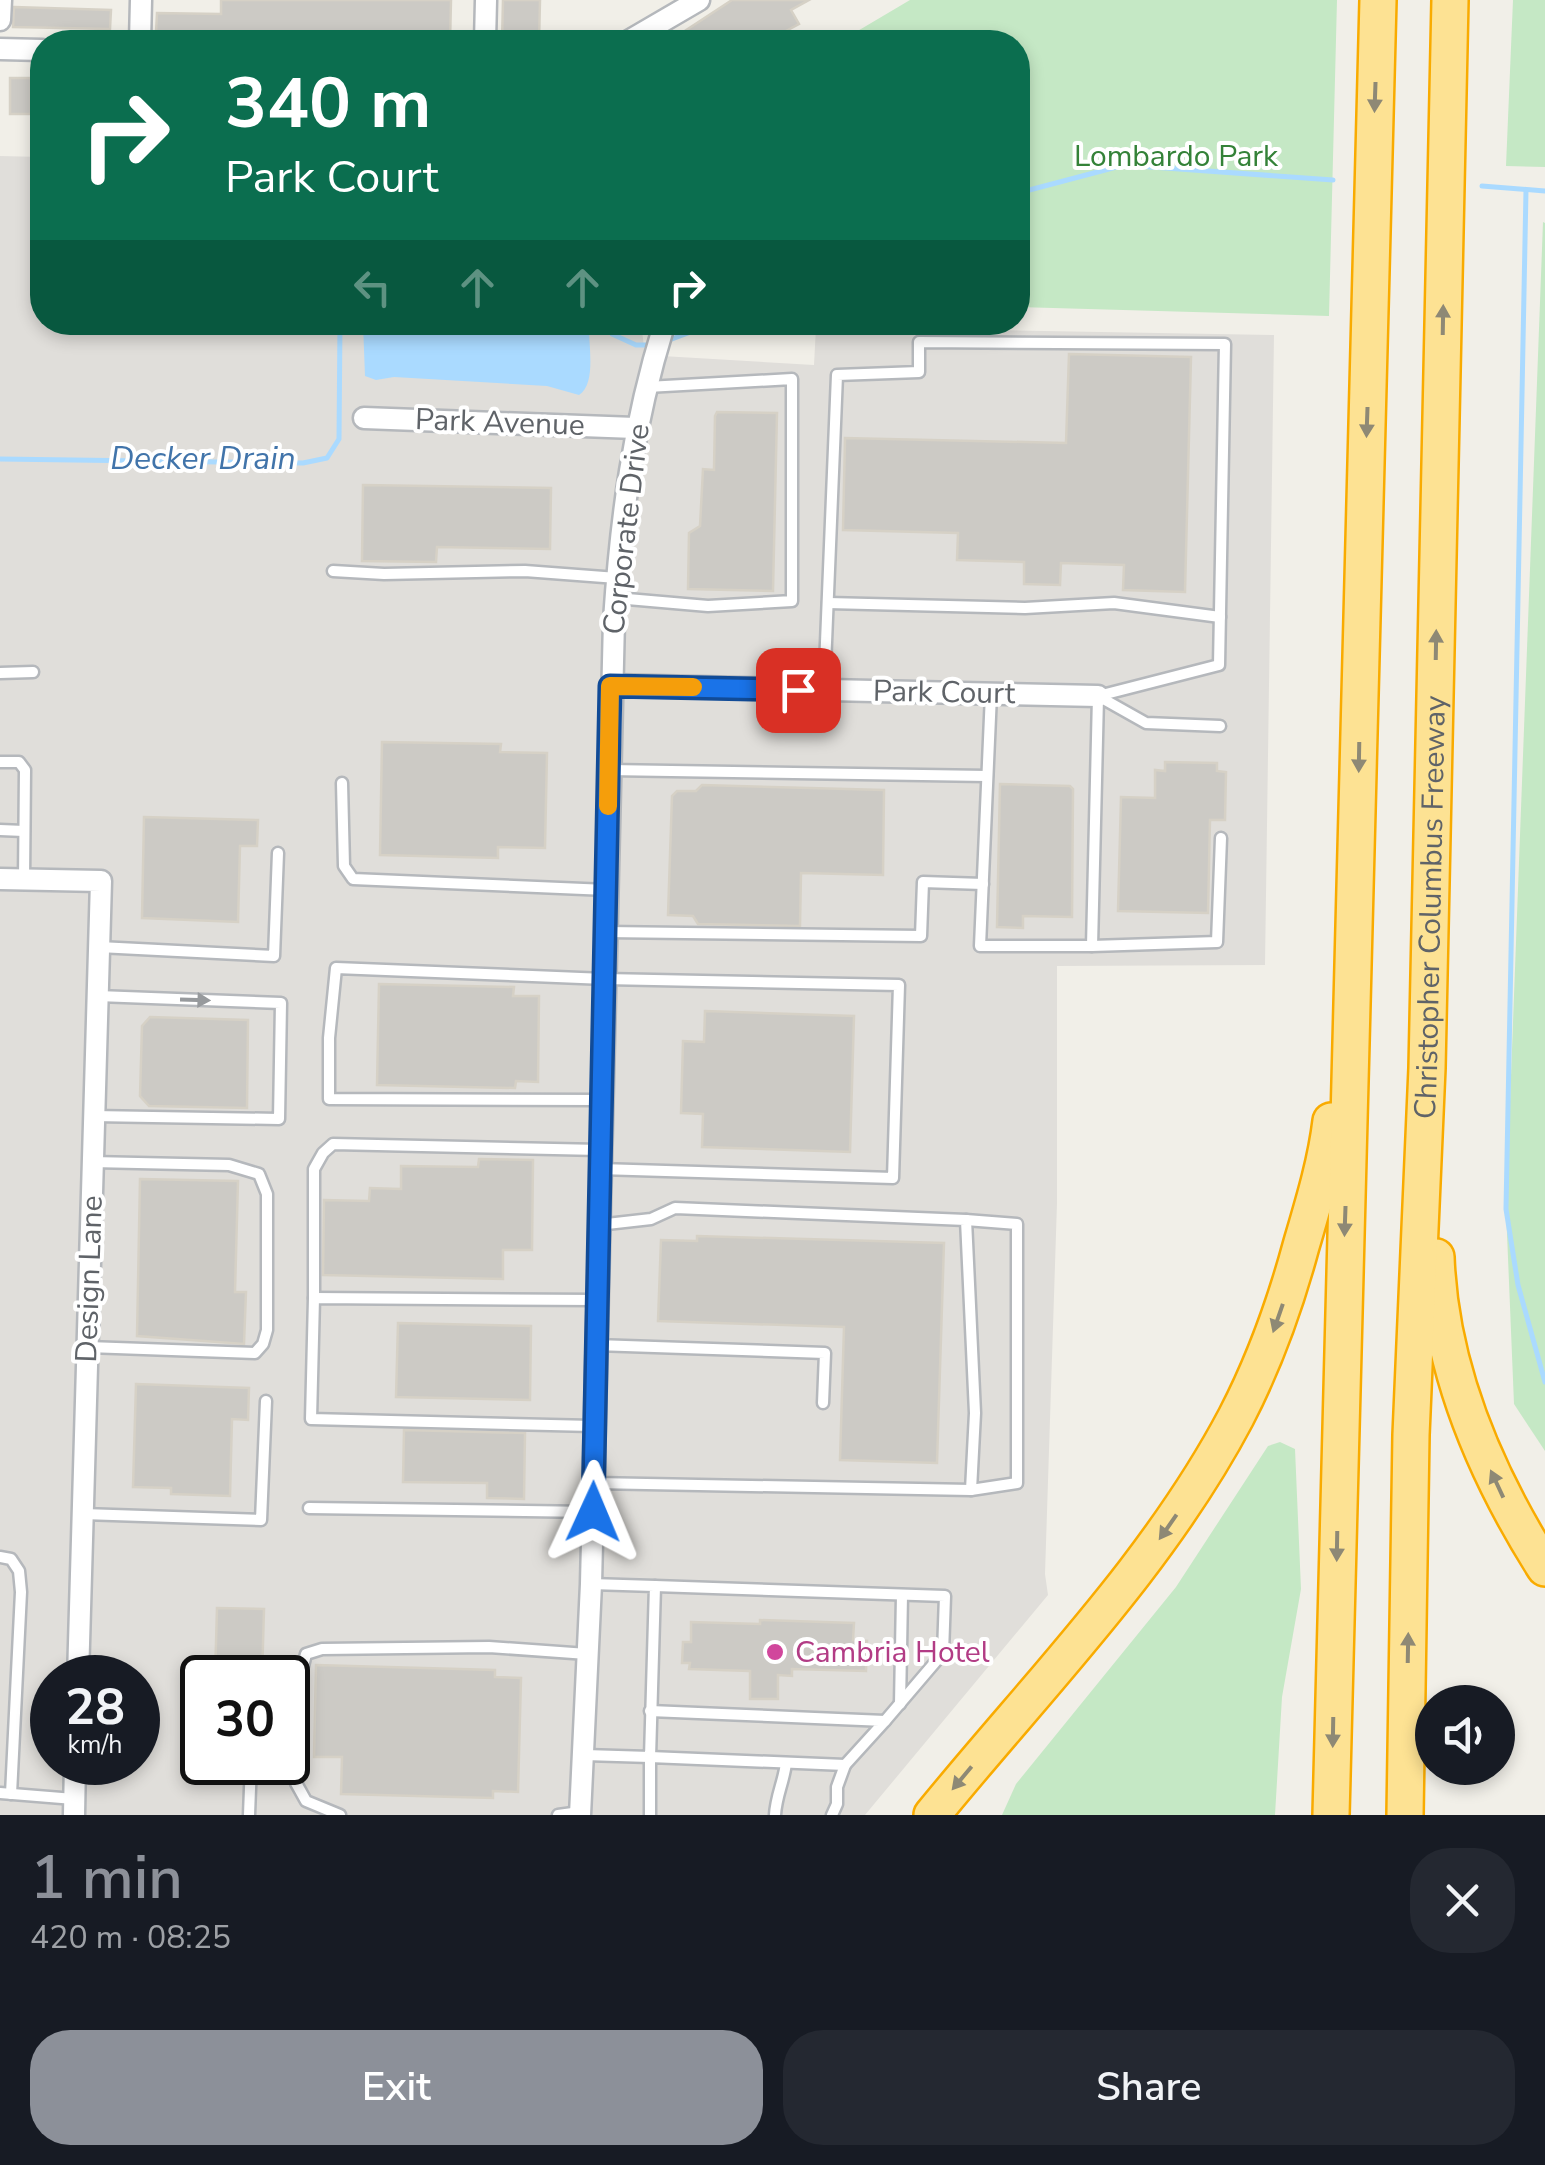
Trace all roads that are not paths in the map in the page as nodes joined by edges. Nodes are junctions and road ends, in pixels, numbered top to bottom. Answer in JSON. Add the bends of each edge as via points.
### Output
{"nodes":[{"id":1,"x":1,"y":0,"type":"edge"},
{"id":2,"x":141,"y":0,"type":"edge"},
{"id":3,"x":486,"y":0,"type":"edge"},
{"id":4,"x":700,"y":0,"type":"edge"},
{"id":5,"x":1378,"y":0,"type":"edge"},
{"id":6,"x":1450,"y":0,"type":"edge"},
{"id":7,"x":0,"y":20,"type":"edge"},
{"id":8,"x":140,"y":30,"type":"edge"},
{"id":9,"x":485,"y":30,"type":"edge"},
{"id":10,"x":648,"y":30,"type":"edge"},
{"id":11,"x":0,"y":49,"type":"edge"},
{"id":12,"x":30,"y":50,"type":"edge"},
{"id":13,"x":661,"y":335,"type":"edge"},
{"id":14,"x":645,"y":388,"type":"junction"},
{"id":15,"x":364,"y":418,"type":"dead end"},
{"id":16,"x":635,"y":428,"type":"junction"},
{"id":17,"x":333,"y":572,"type":"dead end"},
{"id":18,"x":616,"y":588,"type":"junction"},
{"id":19,"x":828,"y":603,"type":"junction"},
{"id":20,"x":1220,"y":617,"type":"junction"},
{"id":21,"x":33,"y":672,"type":"dead end"},
{"id":22,"x":0,"y":673,"type":"edge"},
{"id":23,"x":610,"y":686,"type":"junction"},
{"id":24,"x":824,"y":691,"type":"junction"},
{"id":25,"x":991,"y":692,"type":"junction"},
{"id":26,"x":1098,"y":696,"type":"junction"},
{"id":27,"x":1220,"y":726,"type":"dead end"},
{"id":28,"x":0,"y":762,"type":"edge"},
{"id":29,"x":609,"y":770,"type":"junction"},
{"id":30,"x":987,"y":776,"type":"junction"},
{"id":31,"x":342,"y":784,"type":"dead end"},
{"id":32,"x":0,"y":830,"type":"edge"},
{"id":33,"x":24,"y":832,"type":"junction"},
{"id":34,"x":1220,"y":838,"type":"dead end"},
{"id":35,"x":278,"y":852,"type":"dead end"},
{"id":36,"x":0,"y":879,"type":"edge"},
{"id":37,"x":24,"y":880,"type":"junction"},
{"id":38,"x":982,"y":884,"type":"junction"},
{"id":39,"x":607,"y":890,"type":"junction"},
{"id":40,"x":1355,"y":914,"type":"junction"},
{"id":41,"x":606,"y":932,"type":"junction"},
{"id":42,"x":1092,"y":946,"type":"junction"},
{"id":43,"x":99,"y":947,"type":"junction"},
{"id":44,"x":605,"y":979,"type":"junction"},
{"id":45,"x":98,"y":996,"type":"junction"},
{"id":46,"x":1427,"y":1068,"type":"junction"},
{"id":47,"x":601,"y":1100,"type":"junction"},
{"id":48,"x":93,"y":1116,"type":"junction"},
{"id":49,"x":600,"y":1160,"type":"junction"},
{"id":50,"x":92,"y":1162,"type":"junction"},
{"id":51,"x":966,"y":1220,"type":"junction"},
{"id":52,"x":598,"y":1225,"type":"junction"},
{"id":53,"x":314,"y":1298,"type":"junction"},
{"id":54,"x":596,"y":1300,"type":"junction"},
{"id":55,"x":595,"y":1345,"type":"junction"},
{"id":56,"x":87,"y":1348,"type":"junction"},
{"id":57,"x":266,"y":1401,"type":"dead end"},
{"id":58,"x":823,"y":1403,"type":"dead end"},
{"id":59,"x":592,"y":1426,"type":"junction"},
{"id":60,"x":594,"y":1483,"type":"junction"},
{"id":61,"x":971,"y":1490,"type":"junction"},
{"id":62,"x":309,"y":1508,"type":"dead end"},
{"id":63,"x":593,"y":1512,"type":"junction"},
{"id":64,"x":82,"y":1514,"type":"junction"},
{"id":65,"x":0,"y":1557,"type":"edge"},
{"id":66,"x":1545,"y":1568,"type":"edge"},
{"id":67,"x":591,"y":1584,"type":"junction"},
{"id":68,"x":656,"y":1586,"type":"junction"},
{"id":69,"x":902,"y":1595,"type":"junction"},
{"id":70,"x":588,"y":1654,"type":"junction"},
{"id":71,"x":79,"y":1655,"type":"edge"},
{"id":72,"x":900,"y":1705,"type":"junction"},
{"id":73,"x":650,"y":1711,"type":"junction"},
{"id":74,"x":885,"y":1721,"type":"junction"},
{"id":75,"x":584,"y":1755,"type":"junction"},
{"id":76,"x":650,"y":1757,"type":"junction"},
{"id":77,"x":786,"y":1762,"type":"junction"},
{"id":78,"x":845,"y":1765,"type":"junction"},
{"id":79,"x":251,"y":1785,"type":"edge"},
{"id":80,"x":5,"y":1794,"type":"edge"},
{"id":81,"x":74,"y":1807,"type":"edge"},
{"id":82,"x":580,"y":1813,"type":"edge"},
{"id":83,"x":250,"y":1815,"type":"edge"},
{"id":84,"x":340,"y":1815,"type":"edge"},
{"id":85,"x":558,"y":1815,"type":"edge"},
{"id":86,"x":650,"y":1815,"type":"edge"},
{"id":87,"x":774,"y":1815,"type":"edge"},
{"id":88,"x":832,"y":1815,"type":"edge"},
{"id":89,"x":932,"y":1815,"type":"edge"},
{"id":90,"x":1331,"y":1815,"type":"edge"},
{"id":91,"x":1405,"y":1815,"type":"edge"}],
"edges":[{"from":1,"to":7,"type":"street"},
{"from":2,"to":8,"type":"street"},
{"from":3,"to":9,"type":"street"},
{"from":4,"to":10,"type":"street"},
{"from":5,"to":40,"type":"highway","one_way":true},
{"from":46,"to":6,"type":"highway","name":"Christopher Columbus Freeway","one_way":true},
{"from":11,"to":12,"type":"street"},
{"from":13,"to":14,"type":"street","name":"Corporate Drive"},
{"from":14,"to":16,"type":"street","name":"Corporate Drive"},
{"from":14,"to":18,"type":"lane","via":[[792,379],[792,600],[708,606]]},
{"from":15,"to":16,"type":"street","name":"Park Avenue"},
{"from":16,"to":18,"type":"street","name":"Corporate Drive"},
{"from":17,"to":18,"type":"lane","via":[[525,571]]},
{"from":18,"to":23,"type":"street","name":"Corporate Drive"},
{"from":19,"to":20,"type":"lane","via":[[1114,603]]},
{"from":19,"to":20,"type":"lane","via":[[836,375],[919,372],[919,342],[1225,344]]},
{"from":19,"to":24,"type":"lane"},
{"from":20,"to":26,"type":"lane","via":[[1220,665]]},
{"from":21,"to":22,"type":"lane"},
{"from":23,"to":24,"type":"street","name":"Park Court"},
{"from":23,"to":29,"type":"street","name":"Corporate Drive"},
{"from":24,"to":25,"type":"street","name":"Park Court"},
{"from":25,"to":26,"type":"street","name":"Park Court"},
{"from":25,"to":30,"type":"lane"},
{"from":26,"to":27,"type":"lane","via":[[1146,723]]},
{"from":26,"to":42,"type":"lane"},
{"from":28,"to":33,"type":"lane","via":[[18,762],[25,770]]},
{"from":29,"to":30,"type":"lane"},
{"from":29,"to":39,"type":"street","name":"Corporate Drive"},
{"from":30,"to":38,"type":"lane"},
{"from":31,"to":39,"type":"lane","via":[[344,866],[353,879]]},
{"from":32,"to":33,"type":"lane"},
{"from":33,"to":37,"type":"lane"},
{"from":34,"to":42,"type":"lane","via":[[1217,942]]},
{"from":35,"to":43,"type":"lane","via":[[274,956]]},
{"from":36,"to":37,"type":"street"},
{"from":37,"to":43,"type":"street","name":"Design Lane","via":[[101,882]]},
{"from":38,"to":41,"type":"lane","via":[[922,882],[921,936]]},
{"from":38,"to":42,"type":"lane","via":[[980,946]]},
{"from":39,"to":41,"type":"street","name":"Corporate Drive"},
{"from":40,"to":89,"type":"highway","one_way":true,"via":[[1328,1143],[1296,1266],[1251,1387],[1146,1556]]},
{"from":40,"to":90,"type":"highway","one_way":true},
{"from":41,"to":44,"type":"street","name":"Corporate Drive"},
{"from":43,"to":45,"type":"street","name":"Design Lane"},
{"from":44,"to":47,"type":"street","name":"Corporate Drive"},
{"from":44,"to":47,"type":"lane","via":[[336,968],[329,1038],[330,1099]]},
{"from":44,"to":49,"type":"lane","via":[[899,985],[896,1106],[893,1178]]},
{"from":45,"to":48,"type":"street","name":"Design Lane"},
{"from":45,"to":48,"type":"lane","one_way":true,"via":[[281,1004],[278,1119]]},
{"from":66,"to":46,"type":"highway","one_way":true,"via":[[1477,1441],[1445,1328]]},
{"from":91,"to":46,"type":"highway","name":"Christopher Columbus Freeway","one_way":true,"via":[[1411,1435]]},
{"from":47,"to":49,"type":"street","name":"Corporate Drive"},
{"from":48,"to":50,"type":"street","name":"Design Lane"},
{"from":49,"to":52,"type":"street","name":"Corporate Drive"},
{"from":49,"to":53,"type":"lane","via":[[333,1144],[314,1169]]},
{"from":50,"to":56,"type":"street","name":"Design Lane"},
{"from":50,"to":56,"type":"lane","via":[[229,1166],[258,1174],[268,1194],[267,1330],[255,1353]]},
{"from":51,"to":52,"type":"lane","via":[[675,1208],[650,1219]]},
{"from":51,"to":61,"type":"lane","via":[[975,1414]]},
{"from":51,"to":61,"type":"lane","via":[[1017,1224],[1017,1483]]},
{"from":52,"to":54,"type":"street","name":"Corporate Drive"},
{"from":53,"to":54,"type":"lane"},
{"from":53,"to":59,"type":"lane","via":[[310,1419]]},
{"from":54,"to":55,"type":"street","name":"Corporate Drive"},
{"from":55,"to":58,"type":"lane","via":[[825,1353]]},
{"from":55,"to":59,"type":"street","name":"Corporate Drive"},
{"from":56,"to":64,"type":"street","name":"Design Lane"},
{"from":57,"to":64,"type":"lane","via":[[261,1520]]},
{"from":59,"to":60,"type":"street","name":"Corporate Drive"},
{"from":60,"to":61,"type":"lane"},
{"from":60,"to":63,"type":"street","name":"Corporate Drive"},
{"from":62,"to":63,"type":"lane"},
{"from":63,"to":67,"type":"street","name":"Corporate Drive"},
{"from":64,"to":71,"type":"street","name":"Design Lane"},
{"from":65,"to":80,"type":"lane","via":[[19,1571],[20,1592]]},
{"from":67,"to":68,"type":"lane"},
{"from":67,"to":70,"type":"street","name":"Corporate Drive"},
{"from":68,"to":69,"type":"lane"},
{"from":68,"to":73,"type":"lane"},
{"from":69,"to":72,"type":"lane"},
{"from":69,"to":72,"type":"lane","via":[[946,1596],[943,1653]]},
{"from":70,"to":75,"type":"street","name":"Corporate Drive"},
{"from":70,"to":84,"type":"lane","via":[[430,1647],[306,1654],[296,1783],[306,1801]]},
{"from":72,"to":74,"type":"lane"},
{"from":73,"to":74,"type":"lane"},
{"from":73,"to":76,"type":"lane"},
{"from":74,"to":78,"type":"lane"},
{"from":75,"to":76,"type":"lane"},
{"from":75,"to":82,"type":"street","name":"Corporate Drive"},
{"from":76,"to":77,"type":"lane"},
{"from":76,"to":86,"type":"lane"},
{"from":77,"to":78,"type":"lane"},
{"from":77,"to":87,"type":"lane"},
{"from":78,"to":88,"type":"lane"},
{"from":79,"to":83,"type":"lane"},
{"from":80,"to":81,"type":"lane"},
{"from":82,"to":85,"type":"lane"}]}
